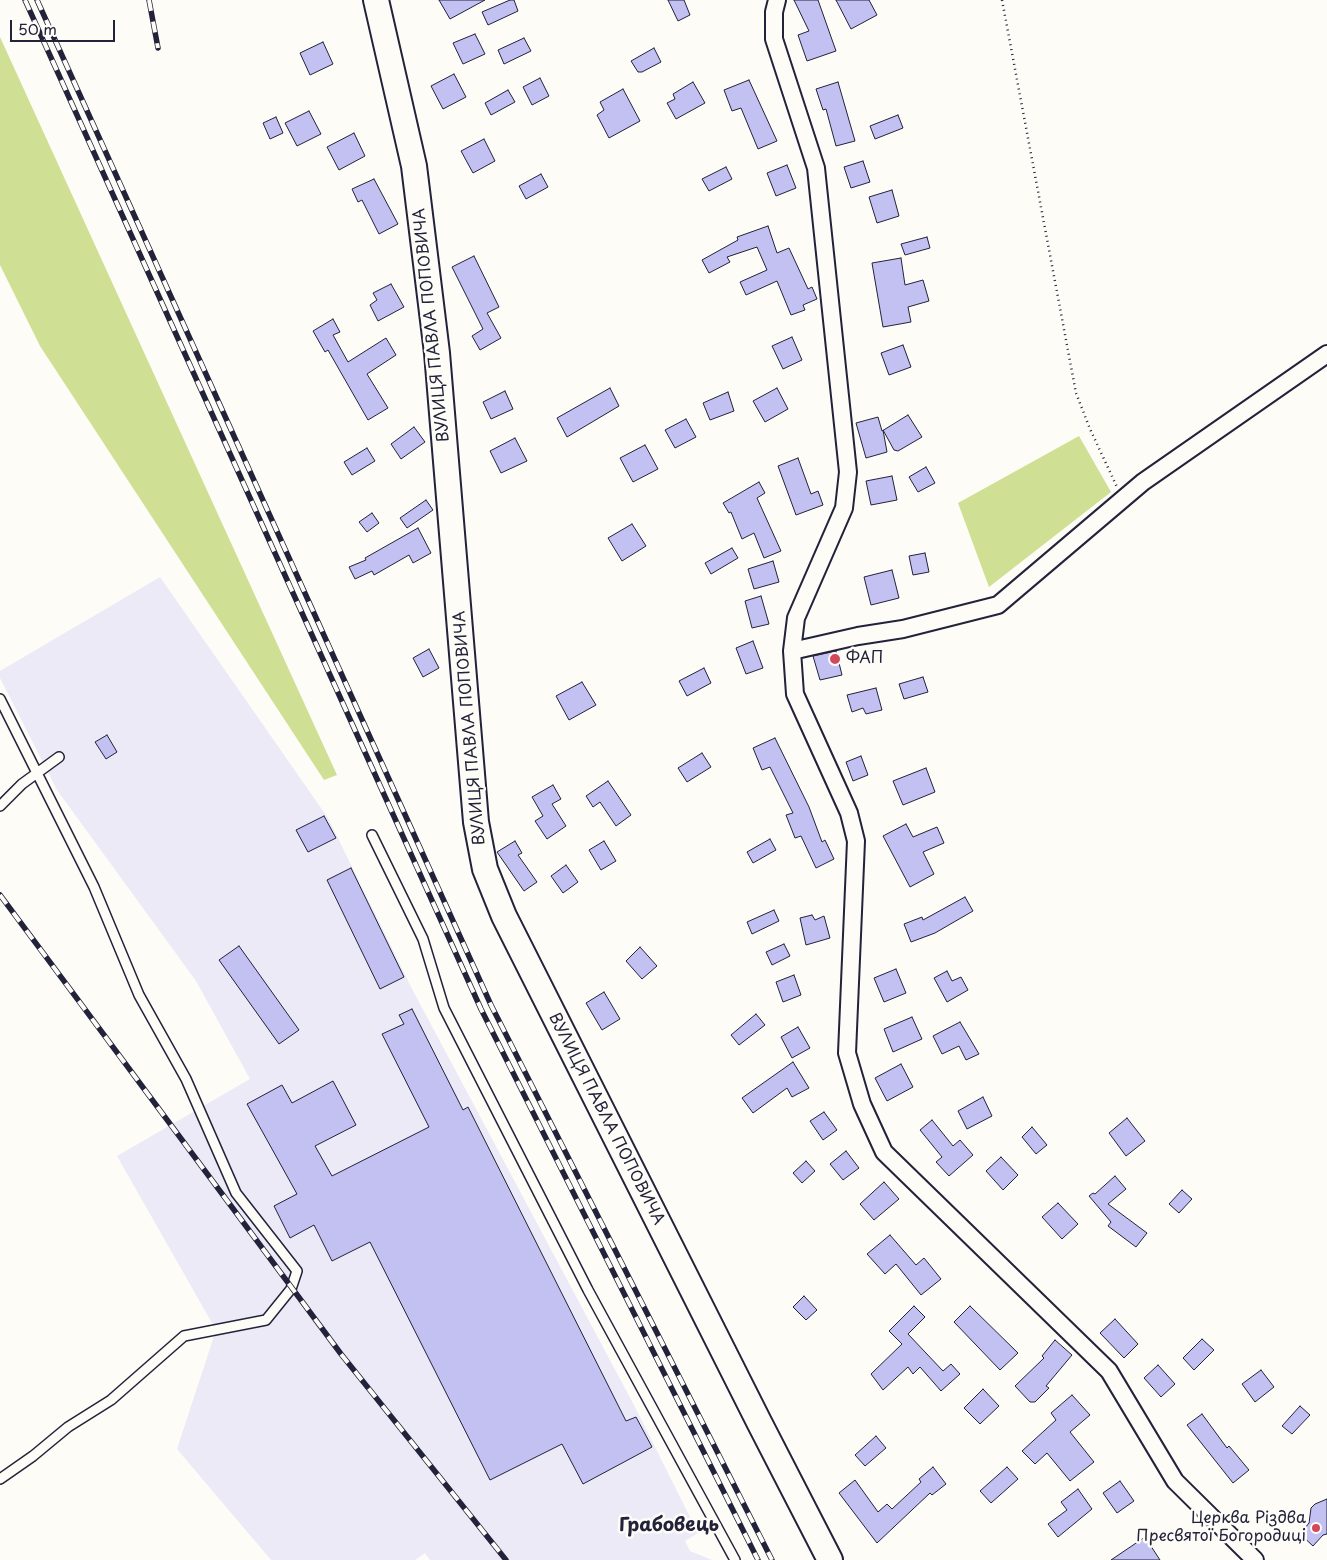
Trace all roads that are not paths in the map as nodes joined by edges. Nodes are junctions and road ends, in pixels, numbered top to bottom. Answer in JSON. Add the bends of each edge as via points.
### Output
{"nodes":[{"id":1,"x":376,"y":0,"type":"edge"},
{"id":2,"x":777,"y":0,"type":"edge"},
{"id":3,"x":1327,"y":354,"type":"edge"},
{"id":4,"x":792,"y":651,"type":"junction"},
{"id":5,"x":0,"y":699,"type":"edge"},
{"id":6,"x":59,"y":758,"type":"dead end"},
{"id":7,"x":38,"y":773,"type":"junction"},
{"id":8,"x":0,"y":806,"type":"edge"},
{"id":9,"x":372,"y":835,"type":"dead end"},
{"id":10,"x":0,"y":1479,"type":"edge"},
{"id":11,"x":735,"y":1560,"type":"edge"},
{"id":12,"x":830,"y":1560,"type":"edge"},
{"id":13,"x":1255,"y":1560,"type":"edge"}],
"edges":[{"from":1,"to":12,"type":"street","name":"ВУЛИЦЯ ПАВЛА ПОПОВИЧА","via":[[414,166],[435,333],[476,822],[485,870],[509,925]]},
{"from":2,"to":4,"type":"street","via":[[774,39],[816,168],[848,472],[844,508],[796,618]]},
{"from":3,"to":4,"type":"street","via":[[1143,482],[998,605],[903,630]]},
{"from":4,"to":13,"type":"street","via":[[795,694],[849,813],[856,841],[847,1054],[862,1104],[884,1152],[1109,1371],[1175,1481]]},
{"from":5,"to":7,"type":"lane"},
{"from":6,"to":7,"type":"lane"},
{"from":7,"to":8,"type":"lane"},
{"from":7,"to":10,"type":"lane","via":[[94,887],[139,995],[186,1079],[236,1193],[297,1271],[291,1288],[266,1320],[184,1336],[111,1400],[68,1427]]},
{"from":9,"to":11,"type":"lane","via":[[423,939],[444,1008],[588,1290]]}]}
